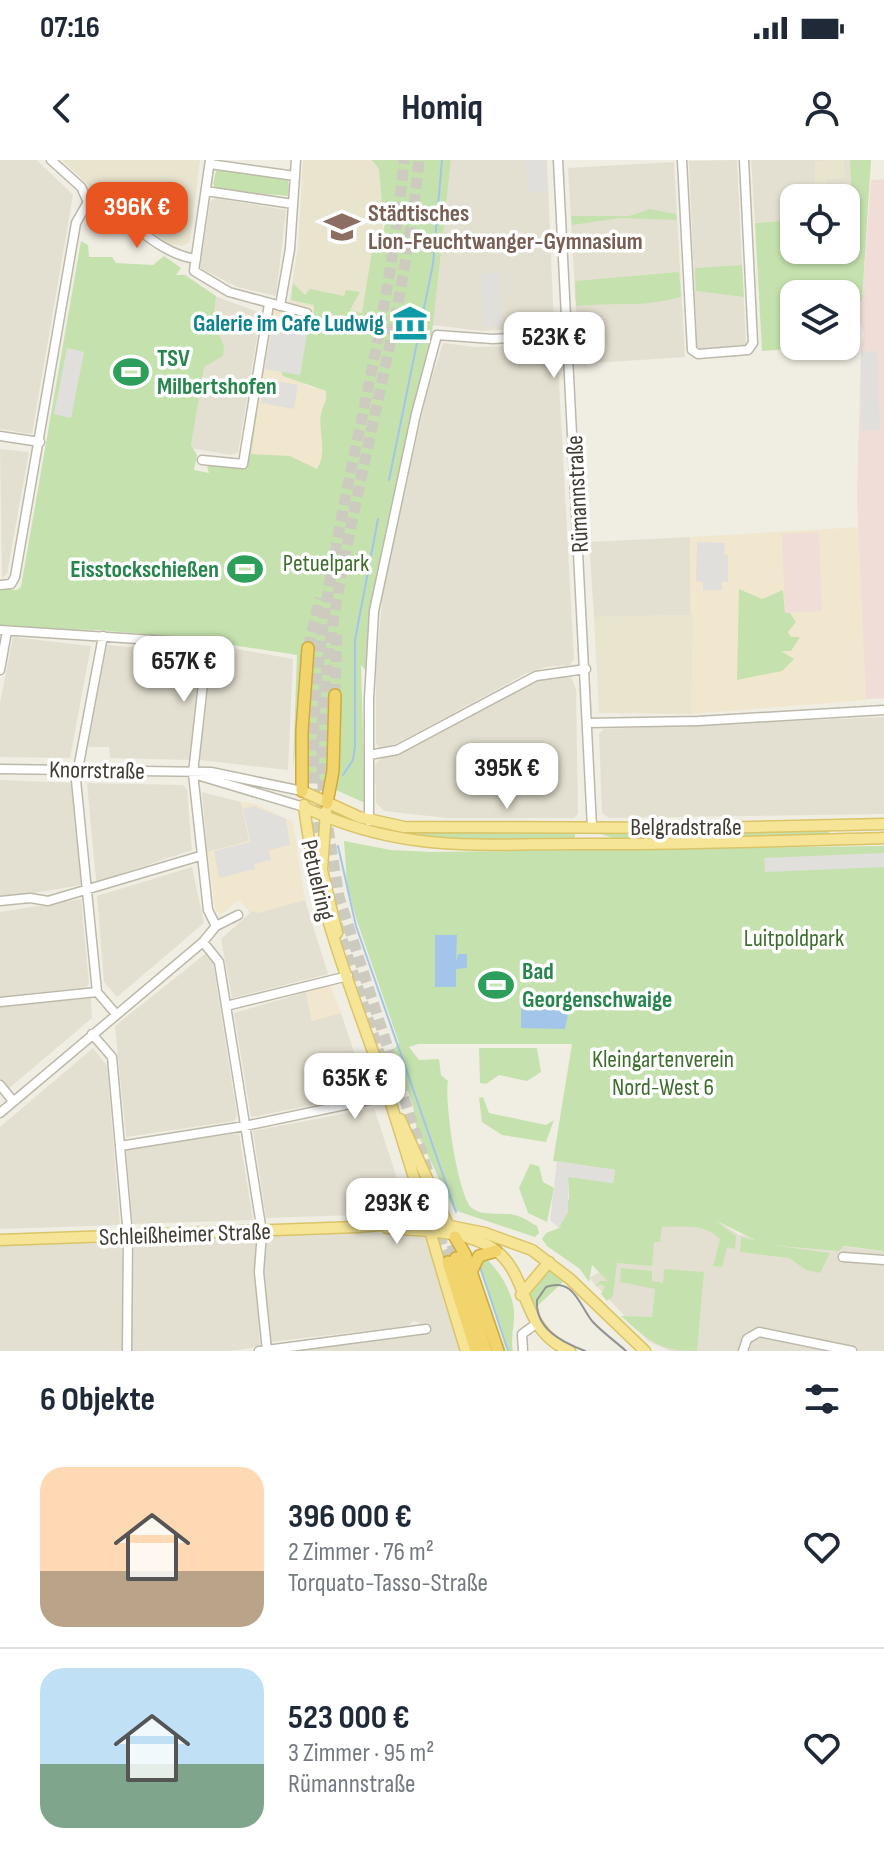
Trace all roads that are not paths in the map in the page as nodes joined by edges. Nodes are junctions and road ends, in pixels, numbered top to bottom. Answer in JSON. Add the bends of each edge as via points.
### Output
{"nodes":[{"id":1,"x":51,"y":160,"type":"edge"},
{"id":2,"x":296,"y":160,"type":"edge"},
{"id":3,"x":558,"y":160,"type":"edge"},
{"id":4,"x":682,"y":160,"type":"edge"},
{"id":5,"x":744,"y":160,"type":"edge"},
{"id":6,"x":210,"y":162,"type":"edge"},
{"id":7,"x":295,"y":176,"type":"junction"},
{"id":8,"x":206,"y":191,"type":"junction"},
{"id":9,"x":88,"y":202,"type":"junction"},
{"id":10,"x":293,"y":204,"type":"junction"},
{"id":11,"x":196,"y":259,"type":"junction"},
{"id":12,"x":269,"y":304,"type":"junction"},
{"id":13,"x":280,"y":306,"type":"junction"},
{"id":14,"x":307,"y":313,"type":"dead end"},
{"id":15,"x":568,"y":335,"type":"junction"},
{"id":16,"x":0,"y":436,"type":"edge"},
{"id":17,"x":40,"y":442,"type":"junction"},
{"id":18,"x":202,"y":460,"type":"dead end"},
{"id":19,"x":0,"y":585,"type":"edge"},
{"id":20,"x":4,"y":630,"type":"edge"},
{"id":21,"x":103,"y":636,"type":"junction"},
{"id":22,"x":308,"y":648,"type":"tunnel mouth"},
{"id":23,"x":586,"y":669,"type":"junction"},
{"id":24,"x":0,"y":670,"type":"edge"},
{"id":25,"x":335,"y":695,"type":"tunnel mouth"},
{"id":26,"x":884,"y":710,"type":"edge"},
{"id":27,"x":588,"y":723,"type":"junction"},
{"id":28,"x":369,"y":755,"type":"junction"},
{"id":29,"x":0,"y":769,"type":"edge"},
{"id":30,"x":77,"y":769,"type":"junction"},
{"id":31,"x":193,"y":773,"type":"junction"},
{"id":32,"x":302,"y":791,"type":"junction"},
{"id":33,"x":327,"y":803,"type":"junction"},
{"id":34,"x":304,"y":807,"type":"junction"},
{"id":35,"x":325,"y":817,"type":"junction"},
{"id":36,"x":369,"y":821,"type":"junction"},
{"id":37,"x":884,"y":824,"type":"edge"},
{"id":38,"x":404,"y":827,"type":"junction"},
{"id":39,"x":592,"y":827,"type":"junction"},
{"id":40,"x":418,"y":828,"type":"junction"},
{"id":41,"x":884,"y":838,"type":"edge"},
{"id":42,"x":402,"y":840,"type":"junction"},
{"id":43,"x":420,"y":843,"type":"junction"},
{"id":44,"x":200,"y":856,"type":"junction"},
{"id":45,"x":89,"y":891,"type":"junction"},
{"id":46,"x":0,"y":901,"type":"edge"},
{"id":47,"x":238,"y":915,"type":"dead end"},
{"id":48,"x":216,"y":926,"type":"junction"},
{"id":49,"x":203,"y":942,"type":"junction"},
{"id":50,"x":346,"y":971,"type":"junction"},
{"id":51,"x":97,"y":992,"type":"junction"},
{"id":52,"x":0,"y":1002,"type":"edge"},
{"id":53,"x":226,"y":1006,"type":"junction"},
{"id":54,"x":116,"y":1014,"type":"junction"},
{"id":55,"x":92,"y":1034,"type":"junction"},
{"id":56,"x":0,"y":1085,"type":"edge"},
{"id":57,"x":13,"y":1101,"type":"junction"},
{"id":58,"x":390,"y":1101,"type":"junction"},
{"id":59,"x":0,"y":1113,"type":"edge"},
{"id":60,"x":245,"y":1126,"type":"junction"},
{"id":61,"x":120,"y":1146,"type":"junction"},
{"id":62,"x":425,"y":1221,"type":"junction"},
{"id":63,"x":447,"y":1224,"type":"junction"},
{"id":64,"x":369,"y":1227,"type":"junction"},
{"id":65,"x":262,"y":1232,"type":"junction"},
{"id":66,"x":428,"y":1232,"type":"junction"},
{"id":67,"x":128,"y":1236,"type":"junction"},
{"id":68,"x":455,"y":1237,"type":"junction"},
{"id":69,"x":0,"y":1240,"type":"edge"},
{"id":70,"x":496,"y":1251,"type":"junction"},
{"id":71,"x":539,"y":1255,"type":"junction"},
{"id":72,"x":843,"y":1257,"type":"dead end"},
{"id":73,"x":884,"y":1260,"type":"edge"},
{"id":74,"x":549,"y":1262,"type":"junction"},
{"id":75,"x":471,"y":1272,"type":"junction"},
{"id":76,"x":514,"y":1278,"type":"junction"},
{"id":77,"x":521,"y":1295,"type":"junction"},
{"id":78,"x":536,"y":1324,"type":"junction"},
{"id":79,"x":426,"y":1329,"type":"dead end"},
{"id":80,"x":267,"y":1350,"type":"edge"},
{"id":81,"x":127,"y":1351,"type":"edge"},
{"id":82,"x":259,"y":1351,"type":"edge"},
{"id":83,"x":466,"y":1351,"type":"edge"},
{"id":84,"x":476,"y":1351,"type":"edge"},
{"id":85,"x":486,"y":1351,"type":"edge"},
{"id":86,"x":498,"y":1351,"type":"edge"},
{"id":87,"x":523,"y":1351,"type":"edge"},
{"id":88,"x":570,"y":1351,"type":"edge"},
{"id":89,"x":645,"y":1351,"type":"edge"},
{"id":90,"x":743,"y":1351,"type":"edge"},
{"id":91,"x":852,"y":1351,"type":"edge"}],
"edges":[{"from":1,"to":9,"type":"street","via":[[81,187]]},
{"from":2,"to":7,"type":"street"},
{"from":3,"to":15,"type":"street","name":"Rümannstraße"},
{"from":4,"to":5,"type":"street","via":[[692,350],[698,354],[748,350],[753,343]]},
{"from":6,"to":7,"type":"street"},
{"from":6,"to":8,"type":"street"},
{"from":7,"to":10,"type":"street"},
{"from":8,"to":10,"type":"street"},
{"from":8,"to":11,"type":"street"},
{"from":9,"to":11,"type":"street","via":[[99,202],[171,254]]},
{"from":9,"to":17,"type":"street","via":[[76,223]]},
{"from":10,"to":13,"type":"street"},
{"from":11,"to":12,"type":"street","via":[[194,271],[229,292]]},
{"from":12,"to":13,"type":"street"},
{"from":12,"to":18,"type":"street","via":[[243,464]]},
{"from":13,"to":14,"type":"street"},
{"from":15,"to":23,"type":"street","name":"Rümannstraße"},
{"from":15,"to":28,"type":"street","via":[[437,335],[374,611]]},
{"from":16,"to":17,"type":"street"},
{"from":17,"to":19,"type":"street","via":[[17,571],[11,584]]},
{"from":20,"to":21,"type":"street"},
{"from":20,"to":24,"type":"street"},
{"from":21,"to":30,"type":"street"},
{"from":21,"to":31,"type":"street","via":[[199,643],[207,648]]},
{"from":22,"to":32,"type":"highway"},
{"from":23,"to":27,"type":"street","name":"Rümannstraße"},
{"from":23,"to":28,"type":"street","via":[[536,676],[397,750]]},
{"from":25,"to":33,"type":"highway"},
{"from":26,"to":27,"type":"street"},
{"from":27,"to":39,"type":"street","name":"Rümannstraße"},
{"from":28,"to":36,"type":"street"},
{"from":29,"to":30,"type":"street","name":"Knorrstraße"},
{"from":30,"to":31,"type":"street","name":"Knorrstraße"},
{"from":30,"to":45,"type":"street"},
{"from":31,"to":32,"type":"street","name":"Knorrstraße"},
{"from":31,"to":34,"type":"street","name":"Knorrstraße"},
{"from":31,"to":44,"type":"street"},
{"from":32,"to":33,"type":"main road","name":"Belgradstraße"},
{"from":32,"to":34,"type":"main road","name":"Petuelring"},
{"from":33,"to":35,"type":"main road","name":"Petuelring"},
{"from":33,"to":36,"type":"main road","name":"Belgradstraße"},
{"from":34,"to":35,"type":"main road","name":"Belgradstraße"},
{"from":34,"to":50,"type":"main road","name":"Petuelring","via":[[317,889]]},
{"from":35,"to":42,"type":"main road","name":"Belgradstraße"},
{"from":35,"to":50,"type":"main road","name":"Petuelring","via":[[322,870]]},
{"from":36,"to":38,"type":"main road","name":"Belgradstraße"},
{"from":37,"to":39,"type":"main road","name":"Belgradstraße"},
{"from":38,"to":40,"type":"main road","name":"Belgradstraße"},
{"from":38,"to":42,"type":"main road"},
{"from":39,"to":40,"type":"main road","name":"Belgradstraße"},
{"from":40,"to":43,"type":"main road","via":[[415,838]]},
{"from":41,"to":43,"type":"main road","name":"Belgradstraße","via":[[703,844]]},
{"from":42,"to":43,"type":"main road","name":"Belgradstraße"},
{"from":44,"to":45,"type":"street"},
{"from":44,"to":48,"type":"street","via":[[208,910]]},
{"from":45,"to":46,"type":"street","via":[[48,901]]},
{"from":45,"to":51,"type":"street"},
{"from":47,"to":48,"type":"street"},
{"from":48,"to":49,"type":"street"},
{"from":49,"to":53,"type":"street","via":[[218,959]]},
{"from":49,"to":54,"type":"street"},
{"from":50,"to":53,"type":"street"},
{"from":50,"to":58,"type":"main road","name":"Petuelring"},
{"from":51,"to":52,"type":"street"},
{"from":51,"to":54,"type":"street"},
{"from":53,"to":60,"type":"street"},
{"from":54,"to":55,"type":"street"},
{"from":55,"to":57,"type":"street"},
{"from":55,"to":61,"type":"street","via":[[112,1057]]},
{"from":56,"to":57,"type":"street"},
{"from":57,"to":59,"type":"street"},
{"from":58,"to":60,"type":"street"},
{"from":58,"to":62,"type":"main road","name":"Petuelring"},
{"from":58,"to":63,"type":"main road","name":"Petuelring"},
{"from":60,"to":61,"type":"street"},
{"from":60,"to":65,"type":"street"},
{"from":61,"to":67,"type":"street"},
{"from":62,"to":63,"type":"main road","name":"Schleißheimer Straße"},
{"from":62,"to":64,"type":"main road","name":"Schleißheimer Straße"},
{"from":62,"to":66,"type":"main road","name":"Petuelring"},
{"from":63,"to":68,"type":"main road","name":"Petuelring"},
{"from":63,"to":71,"type":"main road","name":"Schleißheimer Straße"},
{"from":64,"to":65,"type":"main road","name":"Schleißheimer Straße"},
{"from":64,"to":66,"type":"main road","name":"Schleißheimer Straße"},
{"from":65,"to":67,"type":"main road","name":"Schleißheimer Straße"},
{"from":65,"to":80,"type":"street","via":[[259,1272]]},
{"from":66,"to":68,"type":"main road","name":"Schleißheimer Straße"},
{"from":66,"to":83,"type":"main road","name":"Petuelring"},
{"from":67,"to":69,"type":"main road","name":"Schleißheimer Straße"},
{"from":67,"to":81,"type":"street"},
{"from":68,"to":70,"type":"main road","name":"Schleißheimer Straße"},
{"from":68,"to":75,"type":"highway"},
{"from":70,"to":75,"type":"highway","via":[[479,1256]]},
{"from":70,"to":76,"type":"main road"},
{"from":71,"to":74,"type":"main road","name":"Schleißheimer Straße"},
{"from":71,"to":76,"type":"main road","via":[[529,1276]]},
{"from":72,"to":73,"type":"street"},
{"from":74,"to":77,"type":"main road"},
{"from":74,"to":89,"type":"main road","name":"Schleißheimer Straße"},
{"from":75,"to":86,"type":"highway"},
{"from":76,"to":77,"type":"main road"},
{"from":77,"to":78,"type":"main road"},
{"from":78,"to":87,"type":"street","via":[[522,1334]]},
{"from":78,"to":88,"type":"main road"},
{"from":79,"to":80,"type":"street"},
{"from":80,"to":82,"type":"street"},
{"from":84,"to":85,"type":"highway","via":[[452,1260]]},
{"from":90,"to":91,"type":"street","via":[[749,1336],[759,1332]]}]}
